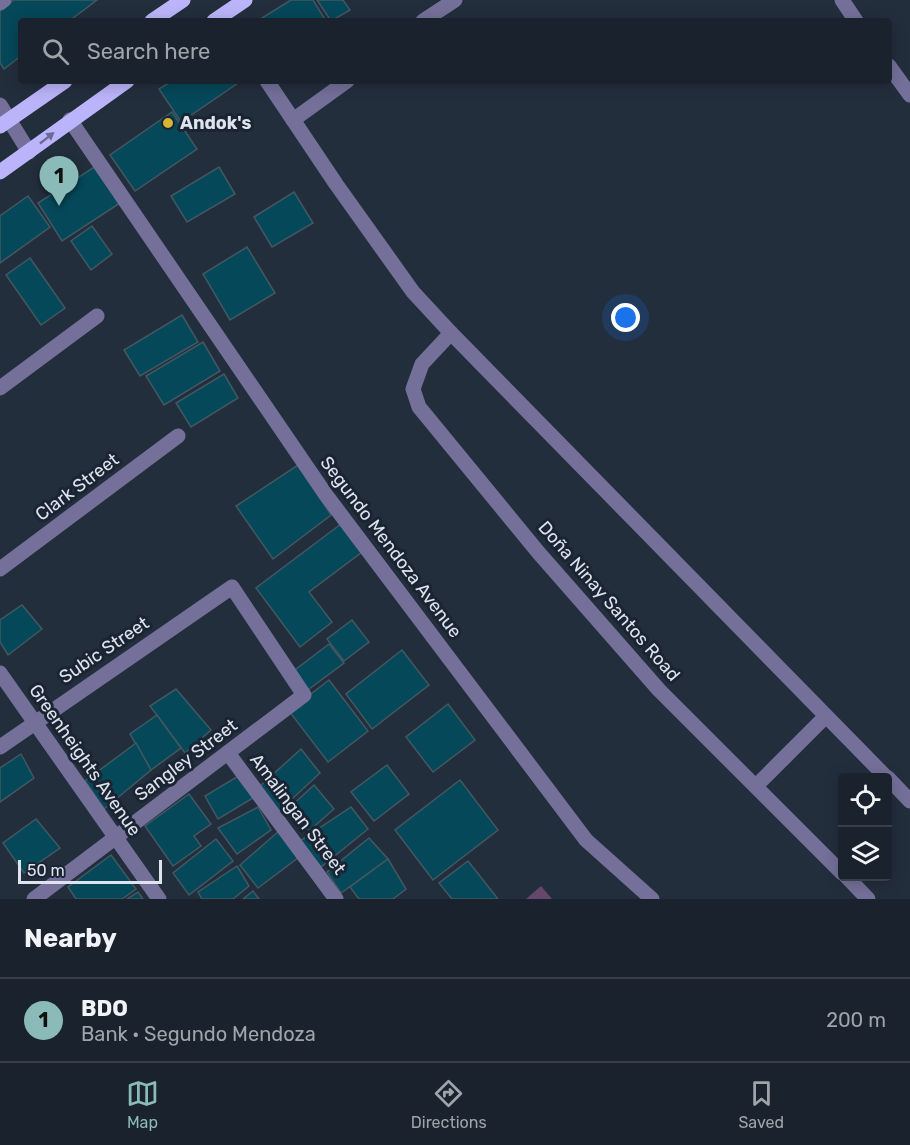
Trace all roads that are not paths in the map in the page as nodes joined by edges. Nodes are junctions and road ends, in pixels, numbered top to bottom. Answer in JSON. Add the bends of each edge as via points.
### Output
{"nodes":[{"id":1,"x":4,"y":0,"type":"edge"},
{"id":2,"x":183,"y":0,"type":"edge"},
{"id":3,"x":245,"y":0,"type":"edge"},
{"id":4,"x":455,"y":0,"type":"edge"},
{"id":5,"x":842,"y":0,"type":"edge"},
{"id":6,"x":0,"y":3,"type":"edge"},
{"id":7,"x":156,"y":18,"type":"edge"},
{"id":8,"x":223,"y":18,"type":"edge"},
{"id":9,"x":428,"y":18,"type":"edge"},
{"id":10,"x":854,"y":18,"type":"edge"},
{"id":11,"x":892,"y":70,"type":"edge"},
{"id":12,"x":61,"y":84,"type":"edge"},
{"id":13,"x":123,"y":84,"type":"edge"},
{"id":14,"x":269,"y":84,"type":"edge"},
{"id":15,"x":343,"y":84,"type":"edge"},
{"id":16,"x":910,"y":95,"type":"edge"},
{"id":17,"x":0,"y":105,"type":"edge"},
{"id":18,"x":69,"y":120,"type":"junction"},
{"id":19,"x":293,"y":120,"type":"junction"},
{"id":20,"x":4,"y":123,"type":"edge"},
{"id":21,"x":29,"y":152,"type":"junction"},
{"id":22,"x":0,"y":172,"type":"edge"},
{"id":23,"x":98,"y":316,"type":"dead end"},
{"id":24,"x":451,"y":333,"type":"junction"},
{"id":25,"x":0,"y":388,"type":"edge"},
{"id":26,"x":178,"y":436,"type":"dead end"},
{"id":27,"x":0,"y":569,"type":"edge"},
{"id":28,"x":0,"y":673,"type":"edge"},
{"id":29,"x":304,"y":695,"type":"joint"},
{"id":30,"x":826,"y":716,"type":"junction"},
{"id":31,"x":34,"y":722,"type":"junction"},
{"id":32,"x":0,"y":747,"type":"edge"},
{"id":33,"x":228,"y":753,"type":"junction"},
{"id":34,"x":882,"y":773,"type":"edge"},
{"id":35,"x":892,"y":783,"type":"edge"},
{"id":36,"x":756,"y":786,"type":"junction"},
{"id":37,"x":910,"y":801,"type":"edge"},
{"id":38,"x":116,"y":837,"type":"junction"},
{"id":39,"x":838,"y":869,"type":"edge"},
{"id":40,"x":850,"y":881,"type":"edge"},
{"id":41,"x":34,"y":899,"type":"edge"},
{"id":42,"x":159,"y":899,"type":"edge"},
{"id":43,"x":336,"y":899,"type":"edge"},
{"id":44,"x":652,"y":899,"type":"edge"},
{"id":45,"x":868,"y":899,"type":"edge"}],
"edges":[{"from":1,"to":6,"type":"street"},
{"from":2,"to":7,"type":"main road"},
{"from":3,"to":8,"type":"main road"},
{"from":4,"to":9,"type":"street"},
{"from":5,"to":10,"type":"street"},
{"from":11,"to":16,"type":"street"},
{"from":12,"to":20,"type":"main road"},
{"from":13,"to":18,"type":"main road"},
{"from":14,"to":19,"type":"street"},
{"from":15,"to":19,"type":"street"},
{"from":17,"to":20,"type":"street"},
{"from":21,"to":18,"type":"main road","one_way":true},
{"from":18,"to":44,"type":"street","name":"Segundo Mendoza Avenue","via":[[326,495],[586,840]]},
{"from":19,"to":24,"type":"street","via":[[413,292]]},
{"from":20,"to":21,"type":"street"},
{"from":21,"to":22,"type":"main road"},
{"from":23,"to":25,"type":"street"},
{"from":24,"to":30,"type":"street"},
{"from":24,"to":36,"type":"street","name":"Doña Ninay Santos Road","via":[[422,364],[413,388],[419,407],[538,552],[659,690]]},
{"from":26,"to":27,"type":"street","name":"Clark Street"},
{"from":28,"to":31,"type":"street","name":"Greenheights Avenue"},
{"from":29,"to":31,"type":"street","name":"Subic Street","via":[[232,587]]},
{"from":29,"to":33,"type":"street","name":"Sangley Street"},
{"from":30,"to":34,"type":"street"},
{"from":30,"to":36,"type":"street"},
{"from":31,"to":32,"type":"street","name":"Subic Street"},
{"from":31,"to":38,"type":"street","name":"Greenheights Avenue"},
{"from":33,"to":38,"type":"street","name":"Sangley Street"},
{"from":33,"to":43,"type":"street","name":"Amalingan Street"},
{"from":35,"to":37,"type":"street"},
{"from":36,"to":39,"type":"street","name":"Doña Ninay Santos Road"},
{"from":38,"to":41,"type":"street","name":"Sangley Street"},
{"from":38,"to":42,"type":"street","name":"Greenheights Avenue"},
{"from":40,"to":45,"type":"street","name":"Doña Ninay Santos Road"}]}
